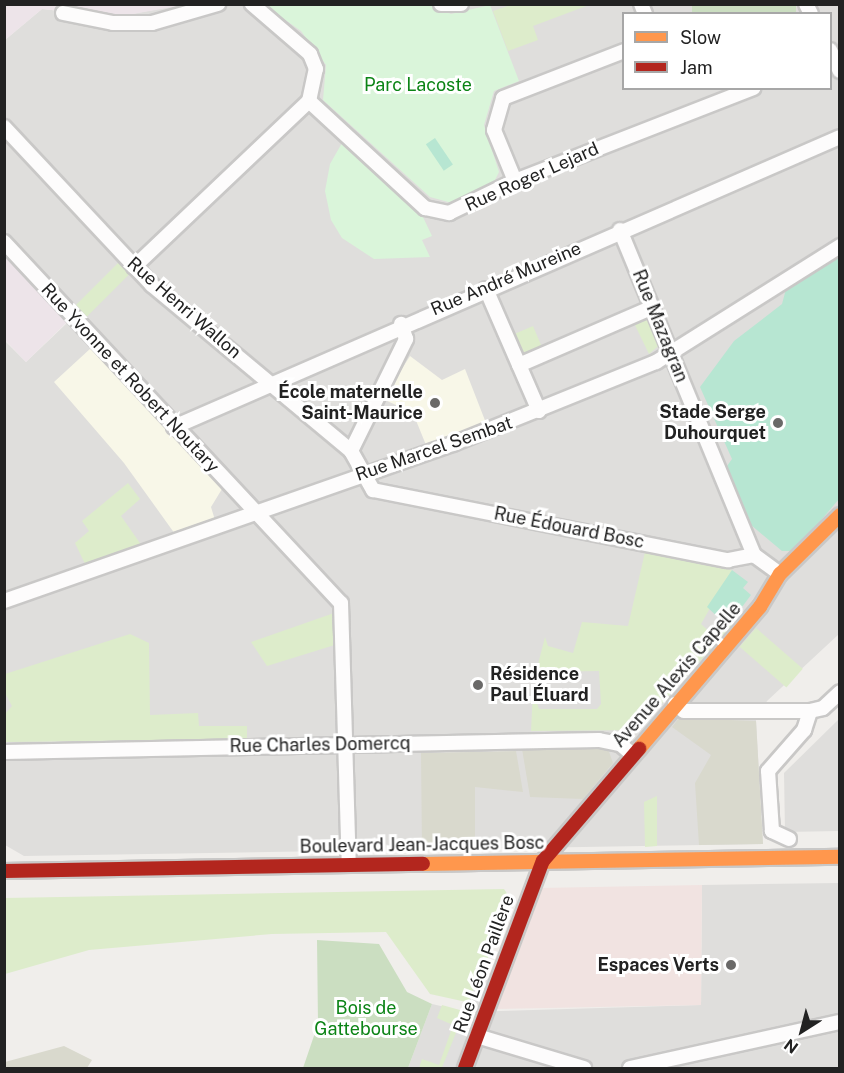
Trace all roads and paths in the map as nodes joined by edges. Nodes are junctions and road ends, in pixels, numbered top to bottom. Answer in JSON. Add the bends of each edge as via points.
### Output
{"nodes":[{"id":1,"x":218,"y":4,"type":"edge"},
{"id":2,"x":252,"y":4,"type":"edge"},
{"id":3,"x":441,"y":4,"type":"edge"},
{"id":4,"x":461,"y":4,"type":"edge"},
{"id":5,"x":63,"y":13,"type":"dead end"},
{"id":6,"x":622,"y":52,"type":"edge"},
{"id":7,"x":832,"y":52,"type":"edge"},
{"id":8,"x":840,"y":71,"type":"edge"},
{"id":9,"x":748,"y":90,"type":"edge"},
{"id":10,"x":309,"y":100,"type":"junction"},
{"id":11,"x":4,"y":127,"type":"edge"},
{"id":12,"x":840,"y":137,"type":"edge"},
{"id":13,"x":515,"y":181,"type":"junction"},
{"id":14,"x":620,"y":230,"type":"junction"},
{"id":15,"x":4,"y":242,"type":"edge"},
{"id":16,"x":840,"y":246,"type":"edge"},
{"id":17,"x":134,"y":267,"type":"junction"},
{"id":18,"x":486,"y":289,"type":"junction"},
{"id":19,"x":653,"y":307,"type":"junction"},
{"id":20,"x":401,"y":324,"type":"junction"},
{"id":21,"x":672,"y":353,"type":"junction"},
{"id":22,"x":519,"y":365,"type":"junction"},
{"id":23,"x":269,"y":381,"type":"junction"},
{"id":24,"x":539,"y":411,"type":"junction"},
{"id":25,"x":174,"y":427,"type":"junction"},
{"id":26,"x":351,"y":451,"type":"junction"},
{"id":27,"x":378,"y":470,"type":"junction"},
{"id":28,"x":363,"y":474,"type":"junction"},
{"id":29,"x":391,"y":492,"type":"junction"},
{"id":30,"x":256,"y":513,"type":"junction"},
{"id":31,"x":840,"y":515,"type":"edge"},
{"id":32,"x":754,"y":555,"type":"junction"},
{"id":33,"x":780,"y":574,"type":"junction"},
{"id":34,"x":5,"y":600,"type":"edge"},
{"id":35,"x":840,"y":692,"type":"edge"},
{"id":36,"x":675,"y":704,"type":"junction"},
{"id":37,"x":810,"y":711,"type":"junction"},
{"id":38,"x":346,"y":745,"type":"junction"},
{"id":39,"x":4,"y":752,"type":"edge"},
{"id":40,"x":632,"y":754,"type":"junction"},
{"id":41,"x":789,"y":839,"type":"dead end"},
{"id":42,"x":840,"y":857,"type":"edge"},
{"id":43,"x":349,"y":865,"type":"junction"},
{"id":44,"x":540,"y":866,"type":"junction"},
{"id":45,"x":840,"y":868,"type":"edge"},
{"id":46,"x":4,"y":871,"type":"edge"},
{"id":47,"x":366,"y":876,"type":"junction"},
{"id":48,"x":308,"y":877,"type":"junction"},
{"id":49,"x":4,"y":882,"type":"edge"},
{"id":50,"x":840,"y":1022,"type":"edge"},
{"id":51,"x":477,"y":1036,"type":"junction"},
{"id":52,"x":465,"y":1068,"type":"edge"},
{"id":53,"x":584,"y":1068,"type":"edge"},
{"id":54,"x":630,"y":1068,"type":"edge"}],
"edges":[{"from":1,"to":5,"type":"street","via":[[153,23],[113,23]]},
{"from":2,"to":10,"type":"street","via":[[310,54],[316,69]]},
{"from":3,"to":4,"type":"street"},
{"from":6,"to":13,"type":"street","via":[[503,98],[494,130]]},
{"from":7,"to":8,"type":"street"},
{"from":9,"to":13,"type":"street","name":"Rue Roger Lejard"},
{"from":10,"to":13,"type":"street","name":"Rue Roger Lejard","via":[[436,212],[459,209]]},
{"from":10,"to":17,"type":"street"},
{"from":11,"to":17,"type":"street","name":"Rue Henri Wallon"},
{"from":12,"to":14,"type":"street","name":"Rue André Mureine"},
{"from":14,"to":18,"type":"street","name":"Rue André Mureine"},
{"from":14,"to":19,"type":"street","name":"Rue Mazagran"},
{"from":15,"to":25,"type":"street","name":"Rue Yvonne et Robert Noutary"},
{"from":16,"to":21,"type":"street","name":"Rue Marcel Sembat"},
{"from":17,"to":23,"type":"street","name":"Rue Henri Wallon"},
{"from":18,"to":20,"type":"street","name":"Rue André Mureine"},
{"from":18,"to":22,"type":"street"},
{"from":19,"to":21,"type":"street","name":"Rue Mazagran"},
{"from":19,"to":22,"type":"street"},
{"from":20,"to":23,"type":"street","name":"Rue André Mureine"},
{"from":20,"to":26,"type":"street","via":[[406,339]]},
{"from":21,"to":24,"type":"street","name":"Rue Marcel Sembat"},
{"from":21,"to":32,"type":"street","name":"Rue Mazagran"},
{"from":22,"to":24,"type":"street"},
{"from":23,"to":25,"type":"street","name":"Rue André Mureine"},
{"from":23,"to":26,"type":"street","name":"Rue Henri Wallon"},
{"from":24,"to":27,"type":"street","name":"Rue Marcel Sembat"},
{"from":25,"to":30,"type":"street","name":"Rue Yvonne et Robert Noutary"},
{"from":26,"to":28,"type":"street"},
{"from":27,"to":28,"type":"street","name":"Rue Marcel Sembat"},
{"from":27,"to":29,"type":"street"},
{"from":28,"to":29,"type":"street","name":"Rue Édouard Bosc","via":[[373,490]]},
{"from":28,"to":30,"type":"street","name":"Rue Marcel Sembat"},
{"from":29,"to":32,"type":"street","name":"Rue Édouard Bosc","via":[[728,560]]},
{"from":30,"to":34,"type":"street","name":"Rue Marcel Sembat"},
{"from":30,"to":38,"type":"street","name":"Rue Yvonne et Robert Noutary","via":[[341,603]]},
{"from":31,"to":33,"type":"main road","name":"Avenue Alexis Capelle"},
{"from":32,"to":33,"type":"street"},
{"from":33,"to":36,"type":"main road","name":"Avenue Alexis Capelle","via":[[760,607]]},
{"from":35,"to":37,"type":"street","via":[[823,708]]},
{"from":36,"to":37,"type":"street","via":[[684,711]]},
{"from":36,"to":40,"type":"main road","name":"Avenue Alexis Capelle"},
{"from":37,"to":41,"type":"street","via":[[809,722],[768,771],[772,831]]},
{"from":38,"to":39,"type":"street","name":"Rue Charles Domercq"},
{"from":38,"to":40,"type":"street","name":"Rue Charles Domercq","via":[[598,740],[620,744]]},
{"from":38,"to":43,"type":"street","name":"Rue Yvonne et Robert Noutary"},
{"from":40,"to":44,"type":"main road","name":"Avenue Alexis Capelle"},
{"from":42,"to":44,"type":"main road","name":"Boulevard Jean-Jacques Bosc"},
{"from":43,"to":44,"type":"main road","name":"Boulevard Jean-Jacques Bosc"},
{"from":43,"to":46,"type":"main road","name":"Boulevard Jean-Jacques Bosc"},
{"from":43,"to":47,"type":"street"},
{"from":43,"to":48,"type":"street"},
{"from":44,"to":45,"type":"main road","name":"Boulevard Jean-Jacques Bosc"},
{"from":44,"to":47,"type":"main road","name":"Boulevard Jean-Jacques Bosc"},
{"from":44,"to":51,"type":"main road","name":"Rue Léon Paillère"},
{"from":47,"to":48,"type":"main road","name":"Boulevard Jean-Jacques Bosc"},
{"from":48,"to":49,"type":"main road","name":"Boulevard Jean-Jacques Bosc"},
{"from":50,"to":54,"type":"street"},
{"from":51,"to":52,"type":"main road","name":"Rue Léon Paillère"},
{"from":51,"to":53,"type":"street"}]}
